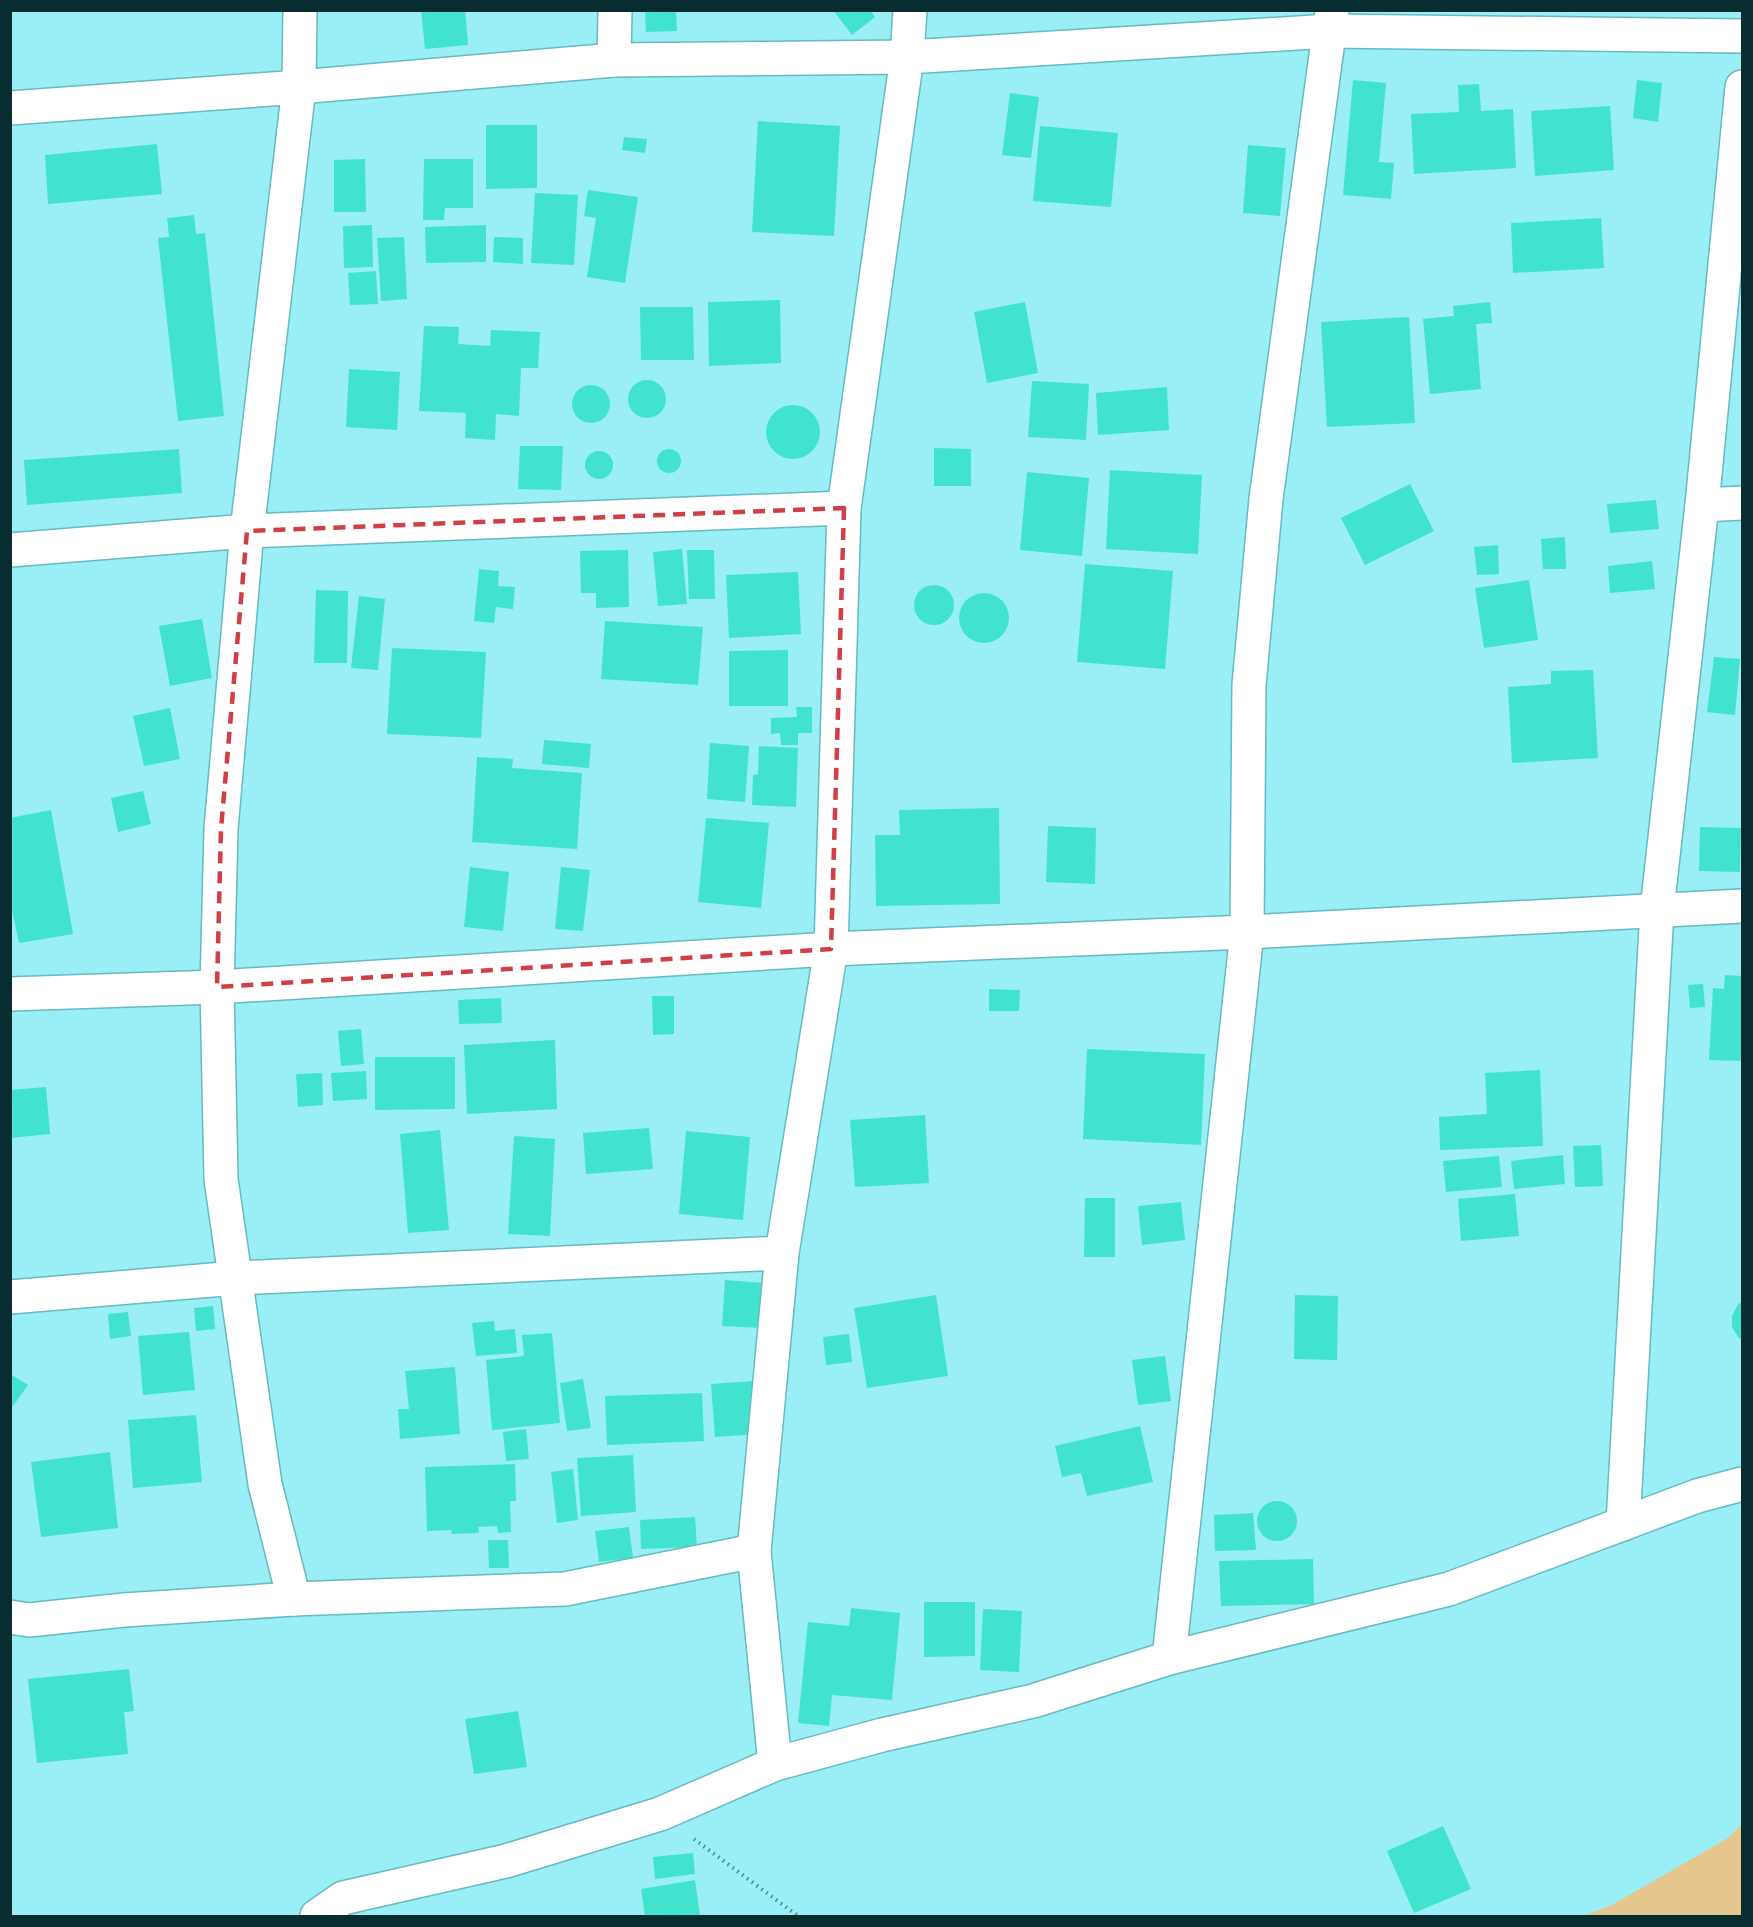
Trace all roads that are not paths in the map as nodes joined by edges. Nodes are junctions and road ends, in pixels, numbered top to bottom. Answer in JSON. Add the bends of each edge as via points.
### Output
{"nodes":[{"id":1,"x":300,"y":10,"type":"edge"},
{"id":2,"x":615,"y":10,"type":"edge"},
{"id":3,"x":910,"y":10,"type":"edge"},
{"id":4,"x":1331,"y":21,"type":"edge"},
{"id":5,"x":1743,"y":36,"type":"edge"},
{"id":6,"x":907,"y":57,"type":"junction"},
{"id":7,"x":614,"y":60,"type":"junction"},
{"id":8,"x":299,"y":87,"type":"junction"},
{"id":9,"x":1743,"y":87,"type":"edge"},
{"id":10,"x":10,"y":108,"type":"edge"},
{"id":11,"x":1743,"y":503,"type":"edge"},
{"id":12,"x":1702,"y":505,"type":"junction"},
{"id":13,"x":844,"y":508,"type":"junction"},
{"id":14,"x":247,"y":531,"type":"junction"},
{"id":15,"x":10,"y":550,"type":"edge"},
{"id":16,"x":1743,"y":906,"type":"edge"},
{"id":17,"x":1657,"y":910,"type":"junction"},
{"id":18,"x":1247,"y":932,"type":"junction"},
{"id":19,"x":831,"y":950,"type":"junction"},
{"id":20,"x":217,"y":987,"type":"junction"},
{"id":21,"x":10,"y":994,"type":"edge"},
{"id":22,"x":783,"y":1253,"type":"junction"},
{"id":23,"x":236,"y":1278,"type":"junction"},
{"id":24,"x":10,"y":1297,"type":"edge"},
{"id":25,"x":1743,"y":1484,"type":"edge"},
{"id":26,"x":1623,"y":1524,"type":"junction"},
{"id":27,"x":754,"y":1551,"type":"junction"},
{"id":28,"x":294,"y":1599,"type":"junction"},
{"id":29,"x":10,"y":1617,"type":"edge"},
{"id":30,"x":1169,"y":1658,"type":"junction"},
{"id":31,"x":775,"y":1764,"type":"junction"},
{"id":32,"x":317,"y":1917,"type":"edge"}],
"edges":[{"from":1,"to":8,"type":"street"},
{"from":2,"to":7,"type":"street"},
{"from":3,"to":6,"type":"street"},
{"from":4,"to":5,"type":"street"},
{"from":4,"to":6,"type":"street"},
{"from":4,"to":18,"type":"street","via":[[1266,499],[1249,685]]},
{"from":6,"to":7,"type":"street"},
{"from":6,"to":13,"type":"street"},
{"from":7,"to":8,"type":"street"},
{"from":8,"to":10,"type":"street"},
{"from":8,"to":14,"type":"street"},
{"from":9,"to":12,"type":"street"},
{"from":11,"to":12,"type":"street"},
{"from":12,"to":17,"type":"street"},
{"from":13,"to":14,"type":"street"},
{"from":13,"to":19,"type":"street"},
{"from":14,"to":15,"type":"street"},
{"from":14,"to":20,"type":"street","via":[[221,829]]},
{"from":16,"to":17,"type":"street"},
{"from":17,"to":18,"type":"street"},
{"from":17,"to":26,"type":"street"},
{"from":18,"to":19,"type":"street"},
{"from":18,"to":30,"type":"street"},
{"from":19,"to":20,"type":"street"},
{"from":19,"to":22,"type":"street"},
{"from":20,"to":21,"type":"street"},
{"from":20,"to":23,"type":"street","via":[[221,1179]]},
{"from":22,"to":23,"type":"street"},
{"from":22,"to":27,"type":"street"},
{"from":23,"to":24,"type":"street"},
{"from":23,"to":28,"type":"street","via":[[265,1484]]},
{"from":25,"to":26,"type":"street","via":[[1697,1496]]},
{"from":26,"to":30,"type":"street","via":[[1449,1589]]},
{"from":27,"to":28,"type":"street","via":[[565,1589]]},
{"from":27,"to":31,"type":"street"},
{"from":28,"to":29,"type":"street","via":[[29,1620]]},
{"from":30,"to":31,"type":"street","via":[[1033,1701]]},
{"from":31,"to":32,"type":"street","via":[[660,1814],[506,1861],[343,1898]]}]}
